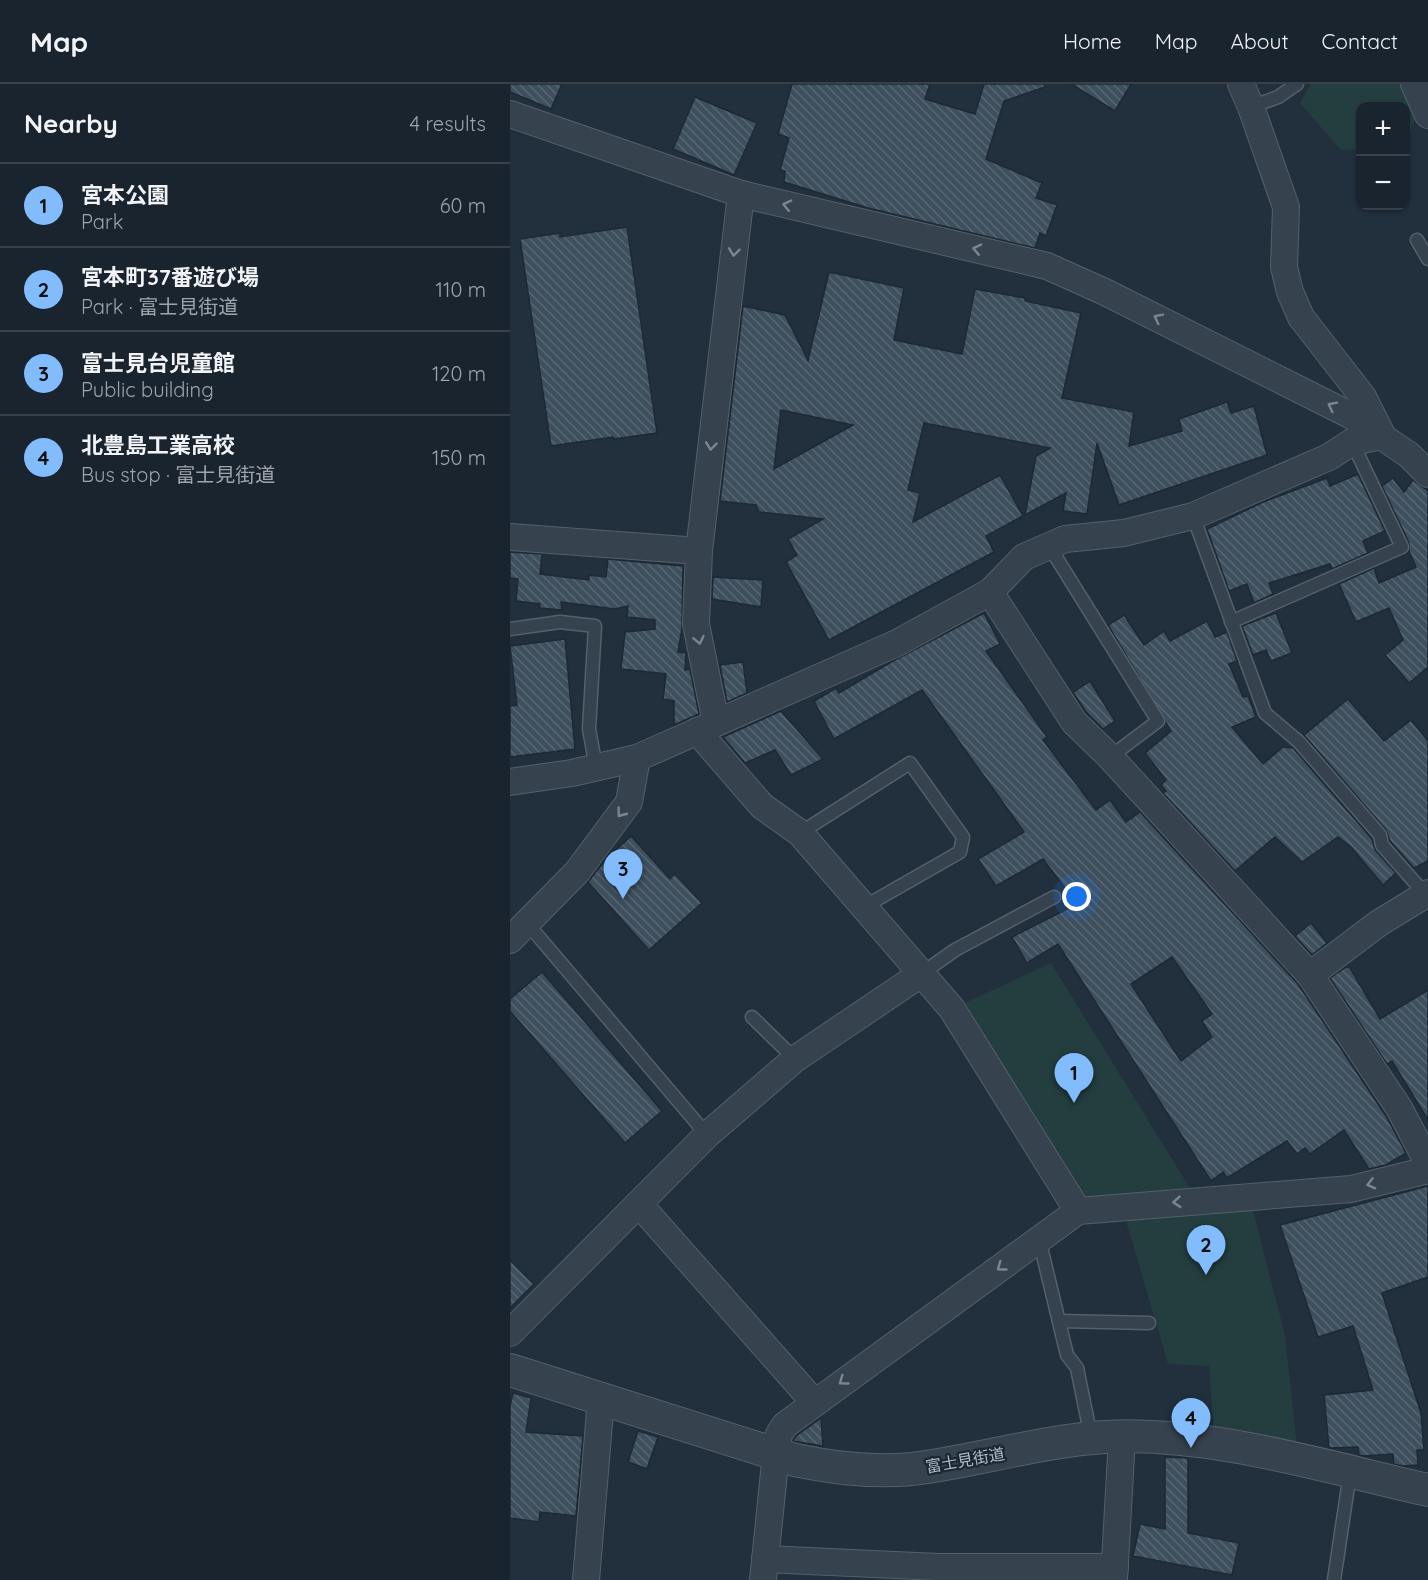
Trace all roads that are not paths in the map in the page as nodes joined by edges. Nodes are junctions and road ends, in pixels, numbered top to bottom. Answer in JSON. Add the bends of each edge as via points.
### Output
{"nodes":[{"id":1,"x":1297,"y":84,"type":"edge"},
{"id":2,"x":1414,"y":84,"type":"edge"},
{"id":3,"x":1246,"y":95,"type":"edge"},
{"id":4,"x":510,"y":114,"type":"edge"},
{"id":5,"x":1428,"y":116,"type":"edge"},
{"id":6,"x":741,"y":194,"type":"junction"},
{"id":7,"x":1417,"y":240,"type":"dead end"},
{"id":8,"x":1428,"y":259,"type":"edge"},
{"id":9,"x":1382,"y":436,"type":"junction"},
{"id":10,"x":1352,"y":442,"type":"junction"},
{"id":11,"x":1418,"y":450,"type":"edge"},
{"id":12,"x":1428,"y":474,"type":"edge"},
{"id":13,"x":1193,"y":516,"type":"junction"},
{"id":14,"x":510,"y":537,"type":"edge"},
{"id":15,"x":1049,"y":546,"type":"junction"},
{"id":16,"x":699,"y":551,"type":"junction"},
{"id":17,"x":990,"y":592,"type":"junction"},
{"id":18,"x":1231,"y":622,"type":"junction"},
{"id":19,"x":510,"y":628,"type":"edge"},
{"id":20,"x":707,"y":727,"type":"junction"},
{"id":21,"x":1110,"y":757,"type":"junction"},
{"id":22,"x":637,"y":758,"type":"junction"},
{"id":23,"x":596,"y":767,"type":"junction"},
{"id":24,"x":510,"y":782,"type":"edge"},
{"id":25,"x":800,"y":833,"type":"junction"},
{"id":26,"x":1427,"y":894,"type":"edge"},
{"id":27,"x":1054,"y":897,"type":"dead end"},
{"id":28,"x":862,"y":908,"type":"junction"},
{"id":29,"x":518,"y":931,"type":"edge"},
{"id":30,"x":921,"y":974,"type":"junction"},
{"id":31,"x":1310,"y":975,"type":"junction"},
{"id":32,"x":752,"y":1017,"type":"dead end"},
{"id":33,"x":795,"y":1059,"type":"junction"},
{"id":34,"x":707,"y":1135,"type":"junction"},
{"id":35,"x":1428,"y":1163,"type":"edge"},
{"id":36,"x":1428,"y":1170,"type":"edge"},
{"id":37,"x":639,"y":1203,"type":"junction"},
{"id":38,"x":1078,"y":1211,"type":"junction"},
{"id":39,"x":1039,"y":1239,"type":"junction"},
{"id":40,"x":1059,"y":1321,"type":"junction"},
{"id":41,"x":1149,"y":1323,"type":"dead end"},
{"id":42,"x":510,"y":1333,"type":"edge"},
{"id":43,"x":510,"y":1370,"type":"edge"},
{"id":44,"x":601,"y":1399,"type":"junction"},
{"id":45,"x":814,"y":1402,"type":"junction"},
{"id":46,"x":1122,"y":1437,"type":"junction"},
{"id":47,"x":1091,"y":1438,"type":"junction"},
{"id":48,"x":776,"y":1453,"type":"junction"},
{"id":49,"x":1350,"y":1473,"type":"junction"},
{"id":50,"x":1428,"y":1490,"type":"edge"},
{"id":51,"x":764,"y":1569,"type":"edge"},
{"id":52,"x":1115,"y":1573,"type":"edge"},
{"id":53,"x":586,"y":1580,"type":"edge"},
{"id":54,"x":1334,"y":1580,"type":"edge"}],
"edges":[{"from":1,"to":3,"type":"lane","via":[[1278,97]]},
{"from":2,"to":5,"type":"street"},
{"from":3,"to":9,"type":"street","via":[[1286,207],[1284,267],[1290,292],[1302,317],[1363,397]]},
{"from":4,"to":6,"type":"street"},
{"from":9,"to":6,"type":"street","one_way":true,"via":[[1340,410],[1047,266]]},
{"from":6,"to":16,"type":"street","one_way":true},
{"from":7,"to":8,"type":"lane"},
{"from":9,"to":10,"type":"street"},
{"from":9,"to":11,"type":"street"},
{"from":10,"to":13,"type":"street","via":[[1329,458]]},
{"from":10,"to":18,"type":"lane","via":[[1402,547]]},
{"from":11,"to":12,"type":"street"},
{"from":13,"to":15,"type":"street","via":[[1124,533],[1065,539]]},
{"from":13,"to":18,"type":"lane"},
{"from":14,"to":16,"type":"street"},
{"from":15,"to":17,"type":"street","via":[[1024,557]]},
{"from":15,"to":21,"type":"lane","via":[[1158,721]]},
{"from":16,"to":20,"type":"street","one_way":true,"via":[[696,624]]},
{"from":17,"to":20,"type":"street","via":[[897,643]]},
{"from":17,"to":21,"type":"street","via":[[1074,722]]},
{"from":18,"to":26,"type":"lane","via":[[1265,713],[1299,742]]},
{"from":19,"to":23,"type":"lane","via":[[560,622],[595,626],[589,729]]},
{"from":20,"to":22,"type":"street"},
{"from":20,"to":25,"type":"street","via":[[762,806]]},
{"from":21,"to":31,"type":"street"},
{"from":22,"to":23,"type":"street"},
{"from":22,"to":29,"type":"street","one_way":true,"via":[[629,802],[577,872]]},
{"from":23,"to":24,"type":"street"},
{"from":25,"to":28,"type":"street"},
{"from":25,"to":28,"type":"lane","via":[[910,763],[963,837],[960,852]]},
{"from":26,"to":31,"type":"street","via":[[1379,923]]},
{"from":27,"to":30,"type":"lane","via":[[955,950]]},
{"from":28,"to":30,"type":"street"},
{"from":29,"to":34,"type":"lane"},
{"from":30,"to":33,"type":"street"},
{"from":30,"to":38,"type":"street","via":[[952,1009]]},
{"from":31,"to":35,"type":"street","via":[[1399,1108]]},
{"from":32,"to":33,"type":"lane"},
{"from":33,"to":34,"type":"street"},
{"from":34,"to":37,"type":"street"},
{"from":36,"to":38,"type":"street","one_way":true,"via":[[1351,1189]]},
{"from":37,"to":42,"type":"street"},
{"from":37,"to":45,"type":"street"},
{"from":38,"to":39,"type":"street"},
{"from":39,"to":40,"type":"lane"},
{"from":39,"to":45,"type":"street","one_way":true},
{"from":40,"to":41,"type":"lane"},
{"from":40,"to":47,"type":"lane","via":[[1067,1355],[1077,1368]]},
{"from":43,"to":44,"type":"street","name":"富士見街道"},
{"from":44,"to":48,"type":"street","name":"富士見街道"},
{"from":44,"to":53,"type":"street"},
{"from":45,"to":48,"type":"street","via":[[784,1425],[778,1434]]},
{"from":46,"to":47,"type":"street","name":"富士見街道"},
{"from":46,"to":49,"type":"street","name":"富士見街道","via":[[1239,1448]]},
{"from":46,"to":52,"type":"street"},
{"from":47,"to":48,"type":"street","name":"富士見街道","via":[[893,1470],[830,1467]]},
{"from":48,"to":51,"type":"street"},
{"from":49,"to":50,"type":"street","name":"富士見街道"},
{"from":49,"to":54,"type":"lane"},
{"from":51,"to":52,"type":"street","via":[[938,1567]]}]}
